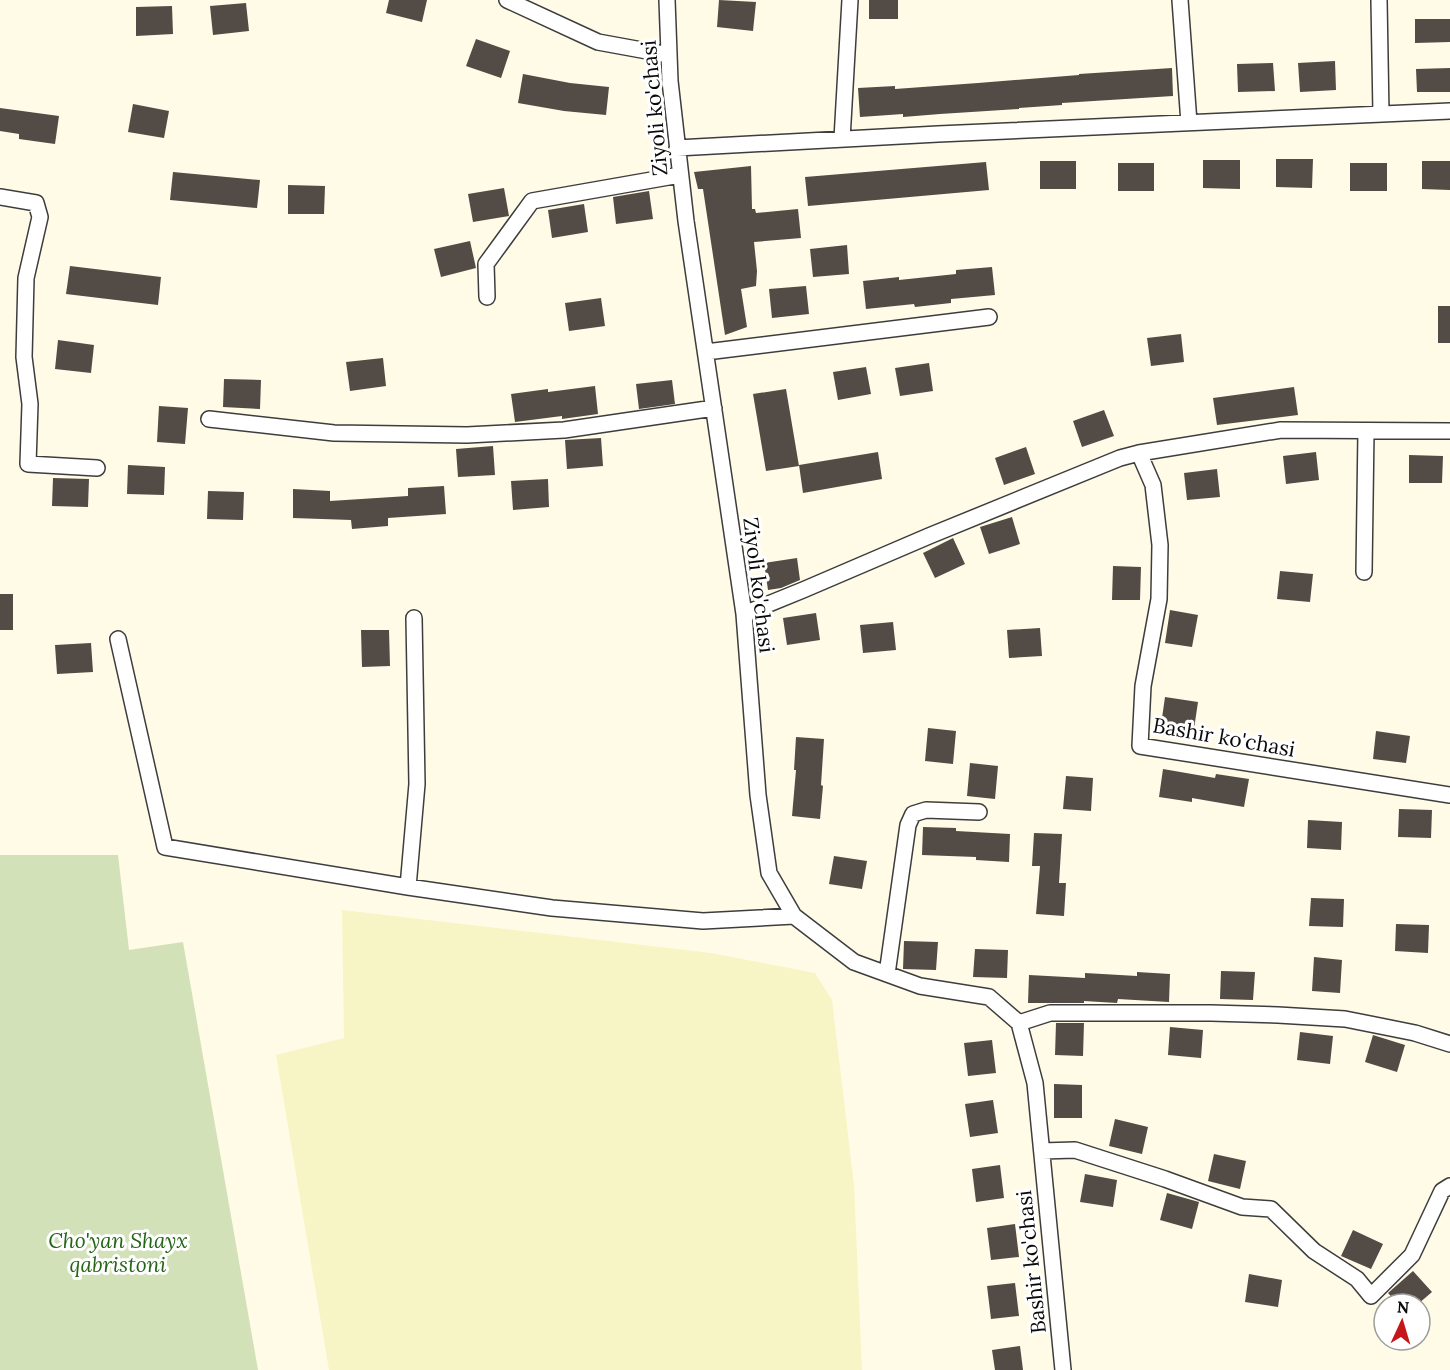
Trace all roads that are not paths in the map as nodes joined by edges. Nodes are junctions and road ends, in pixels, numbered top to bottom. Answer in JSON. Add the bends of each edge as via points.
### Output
{"nodes":[{"id":1,"x":507,"y":0,"type":"edge"},
{"id":2,"x":667,"y":0,"type":"edge"},
{"id":3,"x":849,"y":0,"type":"edge"},
{"id":4,"x":1180,"y":0,"type":"edge"},
{"id":5,"x":1379,"y":0,"type":"edge"},
{"id":6,"x":669,"y":56,"type":"junction"},
{"id":7,"x":1450,"y":111,"type":"edge"},
{"id":8,"x":1381,"y":114,"type":"junction"},
{"id":9,"x":1189,"y":123,"type":"junction"},
{"id":10,"x":842,"y":139,"type":"junction"},
{"id":11,"x":677,"y":147,"type":"junction"},
{"id":12,"x":680,"y":175,"type":"junction"},
{"id":13,"x":0,"y":197,"type":"edge"},
{"id":14,"x":487,"y":297,"type":"dead end"},
{"id":15,"x":989,"y":317,"type":"dead end"},
{"id":16,"x":706,"y":352,"type":"junction"},
{"id":17,"x":714,"y":408,"type":"junction"},
{"id":18,"x":209,"y":419,"type":"dead end"},
{"id":19,"x":1366,"y":431,"type":"junction"},
{"id":20,"x":1450,"y":431,"type":"edge"},
{"id":21,"x":1139,"y":453,"type":"junction"},
{"id":22,"x":98,"y":468,"type":"dead end"},
{"id":23,"x":1364,"y":572,"type":"dead end"},
{"id":24,"x":744,"y":614,"type":"junction"},
{"id":25,"x":414,"y":618,"type":"dead end"},
{"id":26,"x":118,"y":639,"type":"dead end"},
{"id":27,"x":1450,"y":795,"type":"edge"},
{"id":28,"x":979,"y":812,"type":"dead end"},
{"id":29,"x":408,"y":887,"type":"junction"},
{"id":30,"x":794,"y":916,"type":"junction"},
{"id":31,"x":887,"y":974,"type":"junction"},
{"id":32,"x":1019,"y":1023,"type":"junction"},
{"id":33,"x":1450,"y":1044,"type":"edge"},
{"id":34,"x":1042,"y":1151,"type":"junction"},
{"id":35,"x":1450,"y":1186,"type":"edge"},
{"id":36,"x":1063,"y":1370,"type":"edge"}],
"edges":[{"from":1,"to":6,"type":"street","via":[[598,42]]},
{"from":2,"to":6,"type":"street","name":"Ziyoli ko'chasi"},
{"from":3,"to":10,"type":"street"},
{"from":4,"to":9,"type":"street"},
{"from":5,"to":8,"type":"street"},
{"from":6,"to":11,"type":"street","name":"Ziyoli ko'chasi"},
{"from":7,"to":8,"type":"street"},
{"from":8,"to":9,"type":"street"},
{"from":9,"to":10,"type":"street"},
{"from":10,"to":11,"type":"street"},
{"from":11,"to":12,"type":"street","name":"Ziyoli ko'chasi"},
{"from":12,"to":14,"type":"street","via":[[532,201],[486,264]]},
{"from":12,"to":16,"type":"street","name":"Ziyoli ko'chasi"},
{"from":13,"to":22,"type":"street","via":[[36,203],[40,217],[26,278],[28,464]]},
{"from":15,"to":16,"type":"street"},
{"from":16,"to":17,"type":"street","name":"Ziyoli ko'chasi"},
{"from":17,"to":18,"type":"street","via":[[564,430],[467,435],[334,433]]},
{"from":17,"to":24,"type":"street","name":"Ziyoli ko'chasi"},
{"from":19,"to":20,"type":"street"},
{"from":19,"to":21,"type":"street","via":[[1281,430]]},
{"from":19,"to":23,"type":"street"},
{"from":21,"to":24,"type":"street"},
{"from":21,"to":27,"type":"street","name":"Bashir ko'chasi","via":[[1153,485],[1160,545],[1159,599],[1143,686],[1140,746]]},
{"from":24,"to":30,"type":"street","name":"Ziyoli ko'chasi","via":[[758,795],[769,873]]},
{"from":25,"to":29,"type":"street","via":[[417,784]]},
{"from":26,"to":29,"type":"street","via":[[165,847]]},
{"from":28,"to":31,"type":"street","via":[[926,810],[913,814],[908,825]]},
{"from":29,"to":30,"type":"street","via":[[552,908],[704,921]]},
{"from":30,"to":31,"type":"street","name":"Ziyoli ko'chasi","via":[[854,962]]},
{"from":31,"to":32,"type":"street","name":"Ziyoli ko'chasi","via":[[920,986],[989,997]]},
{"from":32,"to":33,"type":"street","via":[[1050,1013],[1278,1015],[1345,1019]]},
{"from":32,"to":34,"type":"street","name":"Bashir ko'chasi","via":[[1035,1083]]},
{"from":34,"to":35,"type":"street","via":[[1075,1150],[1242,1207],[1271,1209],[1314,1251],[1357,1279],[1371,1296],[1412,1255],[1442,1191]]},
{"from":34,"to":36,"type":"street","name":"Bashir ko'chasi"}]}
